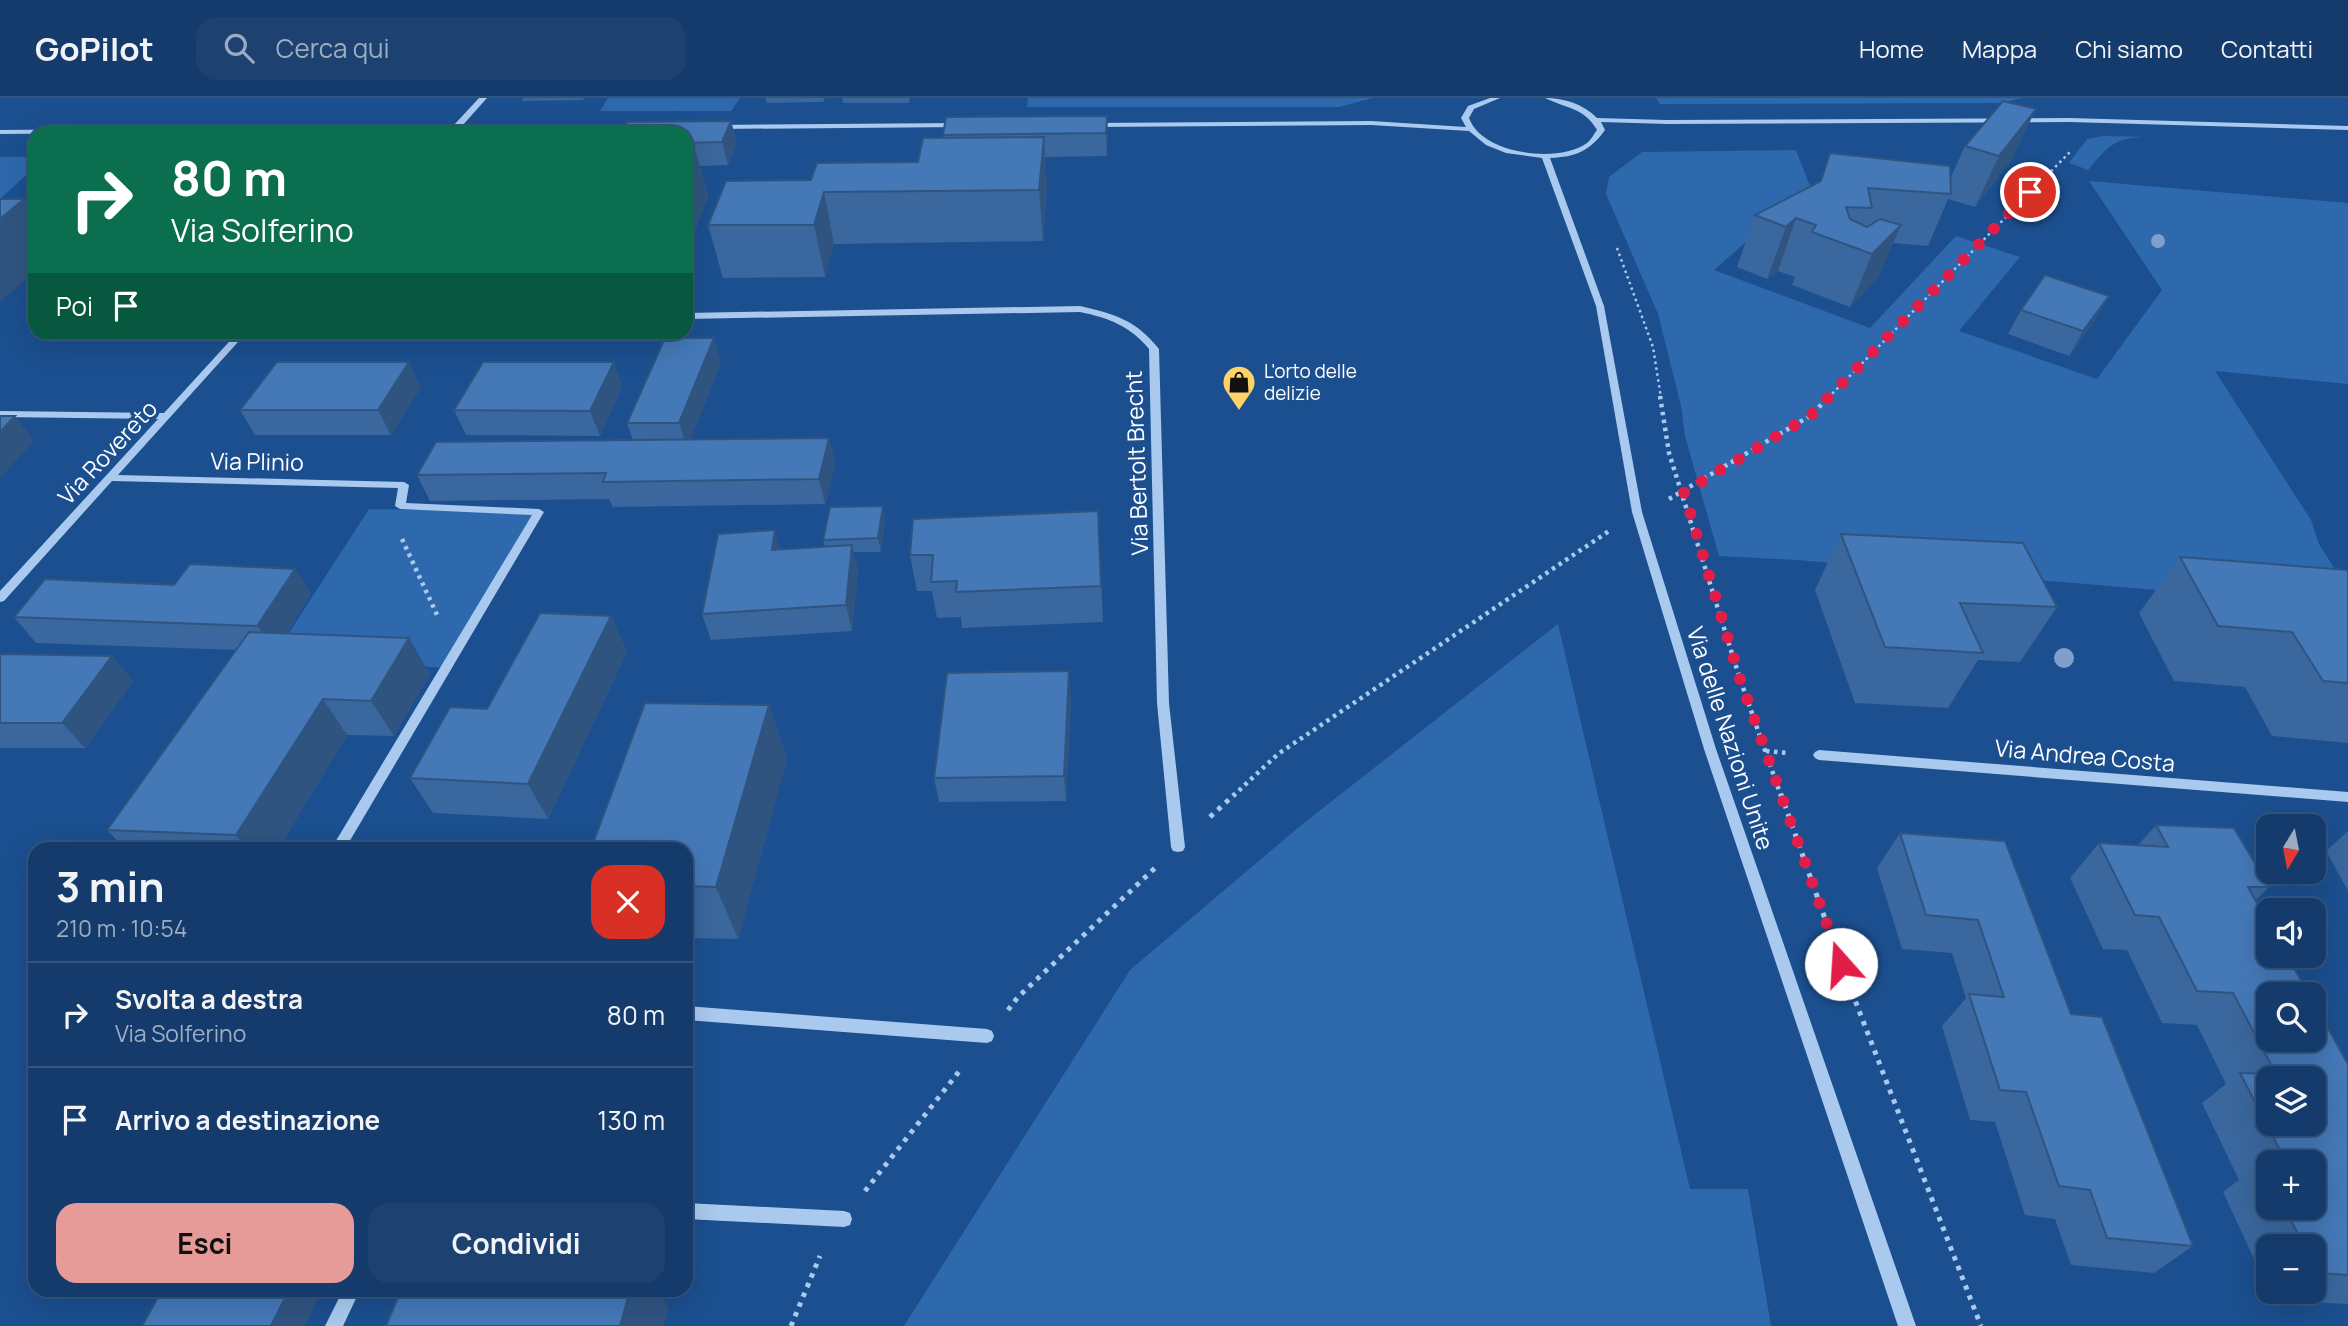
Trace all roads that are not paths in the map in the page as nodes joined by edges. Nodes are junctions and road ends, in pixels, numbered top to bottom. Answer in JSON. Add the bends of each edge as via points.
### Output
{"nodes":[{"id":1,"x":483,"y":98,"type":"edge"},
{"id":2,"x":1496,"y":98,"type":"edge"},
{"id":3,"x":1549,"y":98,"type":"edge"},
{"id":4,"x":1597,"y":120,"type":"junction"},
{"id":5,"x":964,"y":125,"type":"edge"},
{"id":6,"x":1074,"y":125,"type":"edge"},
{"id":7,"x":458,"y":126,"type":"edge"},
{"id":8,"x":706,"y":127,"type":"edge"},
{"id":9,"x":2348,"y":128,"type":"edge"},
{"id":10,"x":1468,"y":129,"type":"junction"},
{"id":11,"x":0,"y":132,"type":"edge"},
{"id":12,"x":28,"y":132,"type":"edge"},
{"id":13,"x":1545,"y":156,"type":"junction"},
{"id":14,"x":693,"y":316,"type":"edge"},
{"id":15,"x":236,"y":340,"type":"edge"},
{"id":16,"x":0,"y":414,"type":"edge"},
{"id":17,"x":166,"y":416,"type":"junction"},
{"id":18,"x":109,"y":478,"type":"junction"},
{"id":19,"x":404,"y":485,"type":"joint"},
{"id":20,"x":4,"y":588,"type":"edge"},
{"id":21,"x":0,"y":598,"type":"edge"},
{"id":22,"x":1819,"y":755,"type":"dead end"},
{"id":23,"x":2348,"y":797,"type":"edge"},
{"id":24,"x":342,"y":842,"type":"edge"},
{"id":25,"x":1178,"y":847,"type":"dead end"},
{"id":26,"x":693,"y":1014,"type":"edge"},
{"id":27,"x":987,"y":1036,"type":"dead end"},
{"id":28,"x":693,"y":1211,"type":"edge"},
{"id":29,"x":844,"y":1219,"type":"dead end"},
{"id":30,"x":348,"y":1297,"type":"edge"},
{"id":31,"x":334,"y":1326,"type":"edge"},
{"id":32,"x":1907,"y":1326,"type":"edge"}],
"edges":[{"from":1,"to":7,"type":"street"},
{"from":2,"to":10,"type":"street","via":[[1471,108],[1465,118]]},
{"from":3,"to":4,"type":"street","via":[[1584,110]]},
{"from":4,"to":9,"type":"street","via":[[2069,120]]},
{"from":4,"to":13,"type":"street","via":[[1598,140],[1568,154]]},
{"from":5,"to":8,"type":"street"},
{"from":6,"to":10,"type":"street","via":[[1371,123]]},
{"from":10,"to":13,"type":"street","via":[[1496,148]]},
{"from":11,"to":12,"type":"street"},
{"from":13,"to":32,"type":"street","name":"Via delle Nazioni Unite","via":[[1600,306],[1637,512],[1719,775]]},
{"from":14,"to":25,"type":"street","name":"Via Bertolt Brecht","via":[[1080,309],[1113,316],[1139,330],[1154,349],[1163,702]]},
{"from":15,"to":17,"type":"street","name":"Via Rovereto"},
{"from":16,"to":17,"type":"street"},
{"from":17,"to":18,"type":"street","name":"Via Rovereto"},
{"from":18,"to":19,"type":"street","name":"Via Plinio"},
{"from":18,"to":20,"type":"street","name":"Via Rovereto"},
{"from":19,"to":24,"type":"street","via":[[400,506],[539,512]]},
{"from":20,"to":21,"type":"street","name":"Via Rovereto"},
{"from":22,"to":23,"type":"street","name":"Via Andrea Costa"},
{"from":26,"to":27,"type":"street"},
{"from":28,"to":29,"type":"street"},
{"from":30,"to":31,"type":"street"}]}
